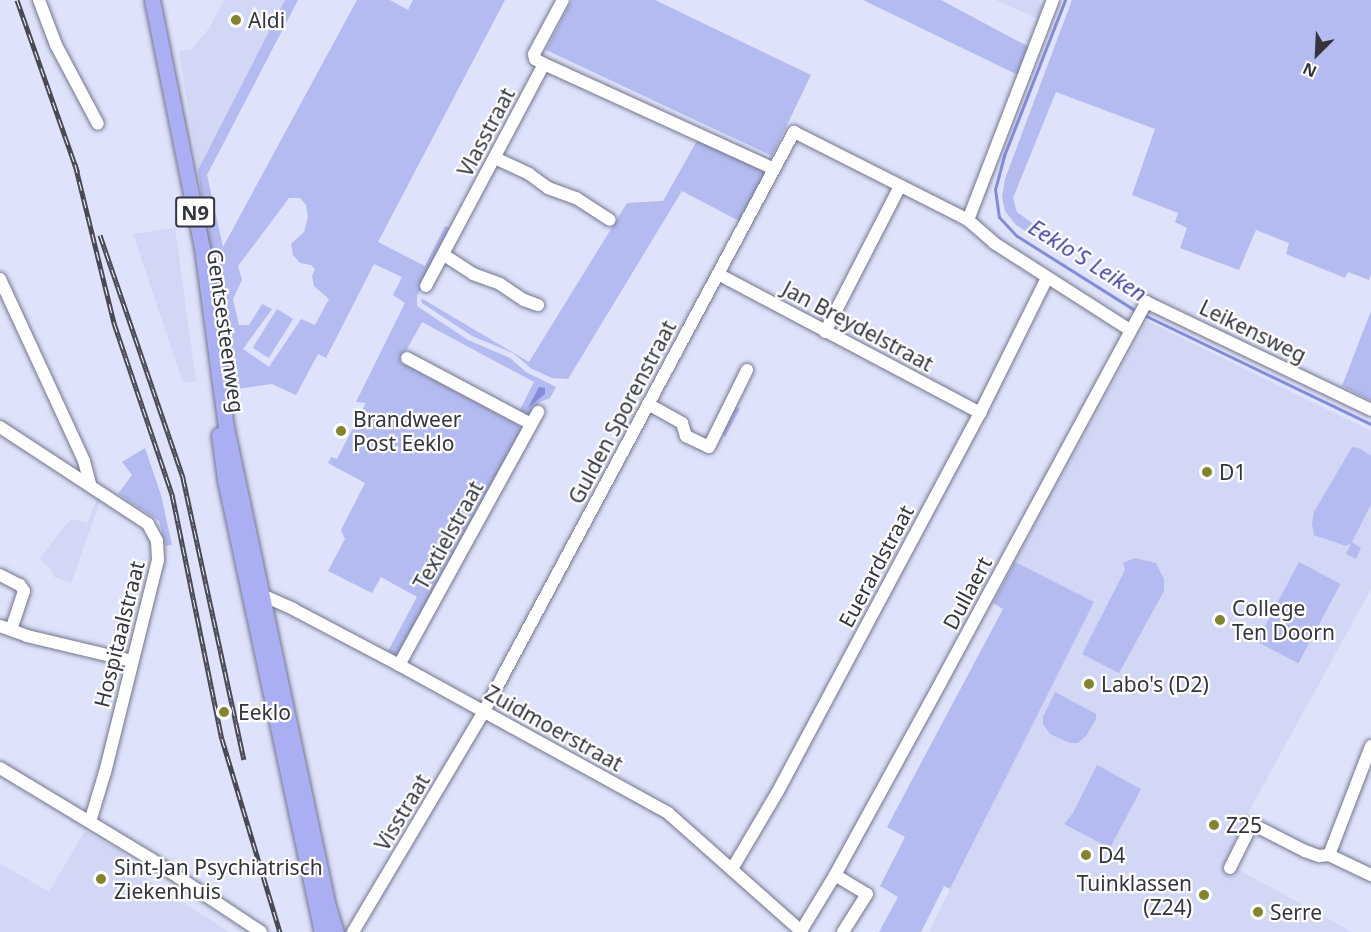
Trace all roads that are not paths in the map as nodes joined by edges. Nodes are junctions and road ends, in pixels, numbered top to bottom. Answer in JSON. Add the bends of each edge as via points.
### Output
{"nodes":[{"id":1,"x":39,"y":0,"type":"edge"},
{"id":2,"x":145,"y":0,"type":"edge"},
{"id":3,"x":152,"y":0,"type":"edge"},
{"id":4,"x":563,"y":0,"type":"edge"},
{"id":5,"x":1053,"y":0,"type":"edge"},
{"id":6,"x":544,"y":64,"type":"junction"},
{"id":7,"x":98,"y":124,"type":"dead end"},
{"id":8,"x":495,"y":158,"type":"junction"},
{"id":9,"x":774,"y":169,"type":"junction"},
{"id":10,"x":900,"y":186,"type":"junction"},
{"id":11,"x":610,"y":220,"type":"dead end"},
{"id":12,"x":968,"y":220,"type":"junction"},
{"id":13,"x":444,"y":255,"type":"junction"},
{"id":14,"x":718,"y":274,"type":"junction"},
{"id":15,"x":1047,"y":278,"type":"junction"},
{"id":16,"x":0,"y":279,"type":"edge"},
{"id":17,"x":426,"y":286,"type":"dead end"},
{"id":18,"x":538,"y":305,"type":"dead end"},
{"id":19,"x":1133,"y":324,"type":"junction"},
{"id":20,"x":825,"y":332,"type":"junction"},
{"id":21,"x":407,"y":358,"type":"dead end"},
{"id":22,"x":747,"y":370,"type":"dead end"},
{"id":23,"x":648,"y":404,"type":"junction"},
{"id":24,"x":1371,"y":410,"type":"edge"},
{"id":25,"x":538,"y":412,"type":"dead end"},
{"id":26,"x":980,"y":413,"type":"junction"},
{"id":27,"x":531,"y":424,"type":"junction"},
{"id":28,"x":0,"y":426,"type":"edge"},
{"id":29,"x":90,"y":484,"type":"junction"},
{"id":30,"x":0,"y":575,"type":"edge"},
{"id":31,"x":256,"y":596,"type":"junction"},
{"id":32,"x":6,"y":628,"type":"edge"},
{"id":33,"x":132,"y":661,"type":"junction"},
{"id":34,"x":399,"y":665,"type":"junction"},
{"id":35,"x":484,"y":711,"type":"junction"},
{"id":36,"x":1371,"y":746,"type":"edge"},
{"id":37,"x":0,"y":768,"type":"edge"},
{"id":38,"x":90,"y":822,"type":"junction"},
{"id":39,"x":1329,"y":855,"type":"junction"},
{"id":40,"x":1230,"y":868,"type":"dead end"},
{"id":41,"x":732,"y":869,"type":"junction"},
{"id":42,"x":835,"y":875,"type":"junction"},
{"id":43,"x":1371,"y":875,"type":"edge"},
{"id":44,"x":261,"y":932,"type":"edge"},
{"id":45,"x":322,"y":932,"type":"edge"},
{"id":46,"x":336,"y":932,"type":"edge"},
{"id":47,"x":353,"y":932,"type":"edge"},
{"id":48,"x":801,"y":932,"type":"edge"},
{"id":49,"x":843,"y":932,"type":"edge"}],
"edges":[{"from":1,"to":7,"type":"street","via":[[56,45]]},
{"from":2,"to":31,"type":"main road","name":"Gentsesteenweg","number":"N9","via":[[189,215],[223,466]]},
{"from":3,"to":31,"type":"main road","name":"Gentsesteenweg","number":"N9","via":[[202,248],[226,427]]},
{"from":4,"to":6,"type":"street","via":[[534,54]]},
{"from":5,"to":12,"type":"street"},
{"from":6,"to":8,"type":"street","name":"Vlasstraat"},
{"from":6,"to":9,"type":"street"},
{"from":8,"to":11,"type":"street","via":[[530,174],[548,188],[576,198]]},
{"from":8,"to":13,"type":"street","name":"Vlasstraat"},
{"from":9,"to":10,"type":"street","name":"Gulden Sporenstraat","via":[[794,132]]},
{"from":9,"to":14,"type":"street","name":"Gulden Sporenstraat"},
{"from":10,"to":12,"type":"street"},
{"from":10,"to":20,"type":"street"},
{"from":12,"to":15,"type":"street","via":[[994,243]]},
{"from":13,"to":17,"type":"street","name":"Vlasstraat"},
{"from":13,"to":18,"type":"street","via":[[473,274]]},
{"from":14,"to":20,"type":"street","name":"Jan Breydelstraat"},
{"from":14,"to":23,"type":"street","name":"Gulden Sporenstraat"},
{"from":15,"to":19,"type":"street"},
{"from":15,"to":26,"type":"street","name":"Euerardstraat"},
{"from":16,"to":29,"type":"street","via":[[84,461]]},
{"from":19,"to":24,"type":"street","name":"Leikensweg","via":[[1146,302]]},
{"from":19,"to":42,"type":"street","name":"Dullaert"},
{"from":20,"to":26,"type":"street","name":"Jan Breydelstraat"},
{"from":21,"to":27,"type":"street"},
{"from":22,"to":23,"type":"street","via":[[709,447],[686,436],[682,423]]},
{"from":23,"to":35,"type":"street","name":"Gulden Sporenstraat"},
{"from":25,"to":27,"type":"street","name":"Textielstraat"},
{"from":26,"to":41,"type":"street","name":"Euerardstraat","via":[[777,793]]},
{"from":27,"to":34,"type":"street","name":"Textielstraat"},
{"from":28,"to":29,"type":"street","name":"Hospitaalstraat"},
{"from":29,"to":33,"type":"street","name":"Hospitaalstraat","via":[[148,524],[157,541],[158,560]]},
{"from":30,"to":32,"type":"street","via":[[24,591]]},
{"from":31,"to":34,"type":"street","name":"Zuidmoerstraat"},
{"from":31,"to":45,"type":"main road","number":"N9"},
{"from":31,"to":46,"type":"main road","number":"N9"},
{"from":32,"to":33,"type":"street"},
{"from":33,"to":38,"type":"street","name":"Hospitaalstraat"},
{"from":34,"to":35,"type":"street","name":"Zuidmoerstraat"},
{"from":35,"to":41,"type":"street","name":"Zuidmoerstraat","via":[[668,813]]},
{"from":35,"to":47,"type":"street","name":"Visstraat"},
{"from":36,"to":39,"type":"street"},
{"from":37,"to":38,"type":"street"},
{"from":38,"to":44,"type":"street"},
{"from":39,"to":40,"type":"street","via":[[1319,856],[1252,824]]},
{"from":39,"to":43,"type":"street"},
{"from":41,"to":48,"type":"street","name":"Zuidmoerstraat"},
{"from":42,"to":48,"type":"street","name":"Dullaert"},
{"from":42,"to":49,"type":"street","via":[[867,894]]}]}
